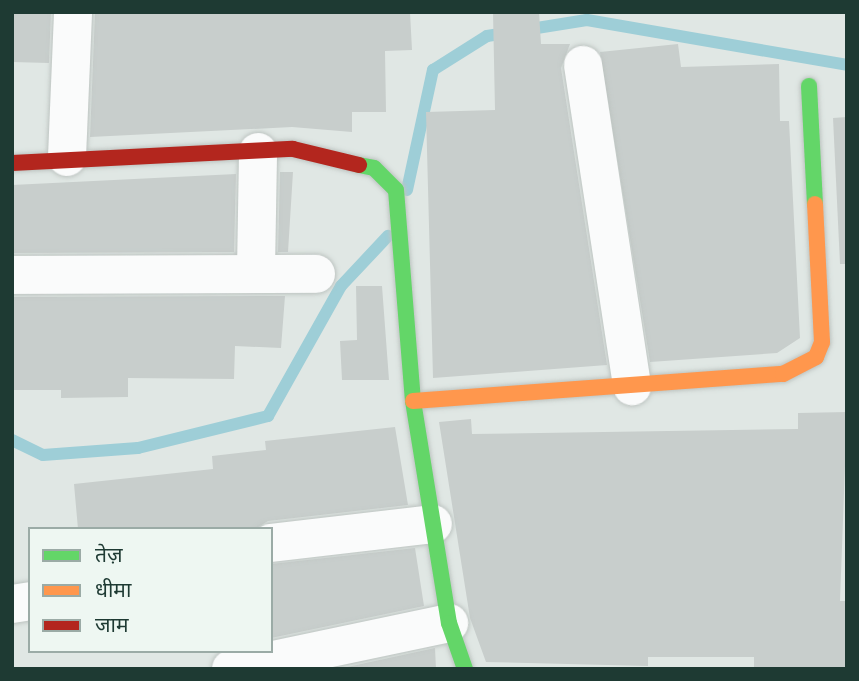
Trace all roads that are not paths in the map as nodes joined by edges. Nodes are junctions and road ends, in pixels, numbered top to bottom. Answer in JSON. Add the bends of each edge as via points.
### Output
{"nodes":[{"id":1,"x":73,"y":12,"type":"edge"},
{"id":2,"x":583,"y":65,"type":"dead end"},
{"id":3,"x":809,"y":86,"type":"dead end"},
{"id":4,"x":258,"y":152,"type":"junction"},
{"id":5,"x":67,"y":157,"type":"junction"},
{"id":6,"x":12,"y":163,"type":"edge"},
{"id":7,"x":256,"y":270,"type":"junction"},
{"id":8,"x":316,"y":274,"type":"dead end"},
{"id":9,"x":12,"y":275,"type":"edge"},
{"id":10,"x":632,"y":386,"type":"junction"},
{"id":11,"x":414,"y":401,"type":"junction"},
{"id":12,"x":433,"y":524,"type":"junction"},
{"id":13,"x":273,"y":543,"type":"edge"},
{"id":14,"x":449,"y":623,"type":"junction"},
{"id":15,"x":231,"y":669,"type":"edge"},
{"id":16,"x":465,"y":669,"type":"edge"}],
"edges":[{"from":1,"to":5,"type":"street"},
{"from":2,"to":10,"type":"street"},
{"from":3,"to":10,"type":"street","via":[[822,342],[816,357],[783,374]]},
{"from":4,"to":5,"type":"street"},
{"from":4,"to":7,"type":"street"},
{"from":4,"to":11,"type":"street","via":[[293,149],[374,168],[396,190]]},
{"from":5,"to":6,"type":"street"},
{"from":7,"to":8,"type":"street"},
{"from":7,"to":9,"type":"street"},
{"from":10,"to":11,"type":"street"},
{"from":11,"to":12,"type":"street"},
{"from":12,"to":13,"type":"street"},
{"from":12,"to":14,"type":"street"},
{"from":14,"to":15,"type":"street"},
{"from":14,"to":16,"type":"street"}]}
